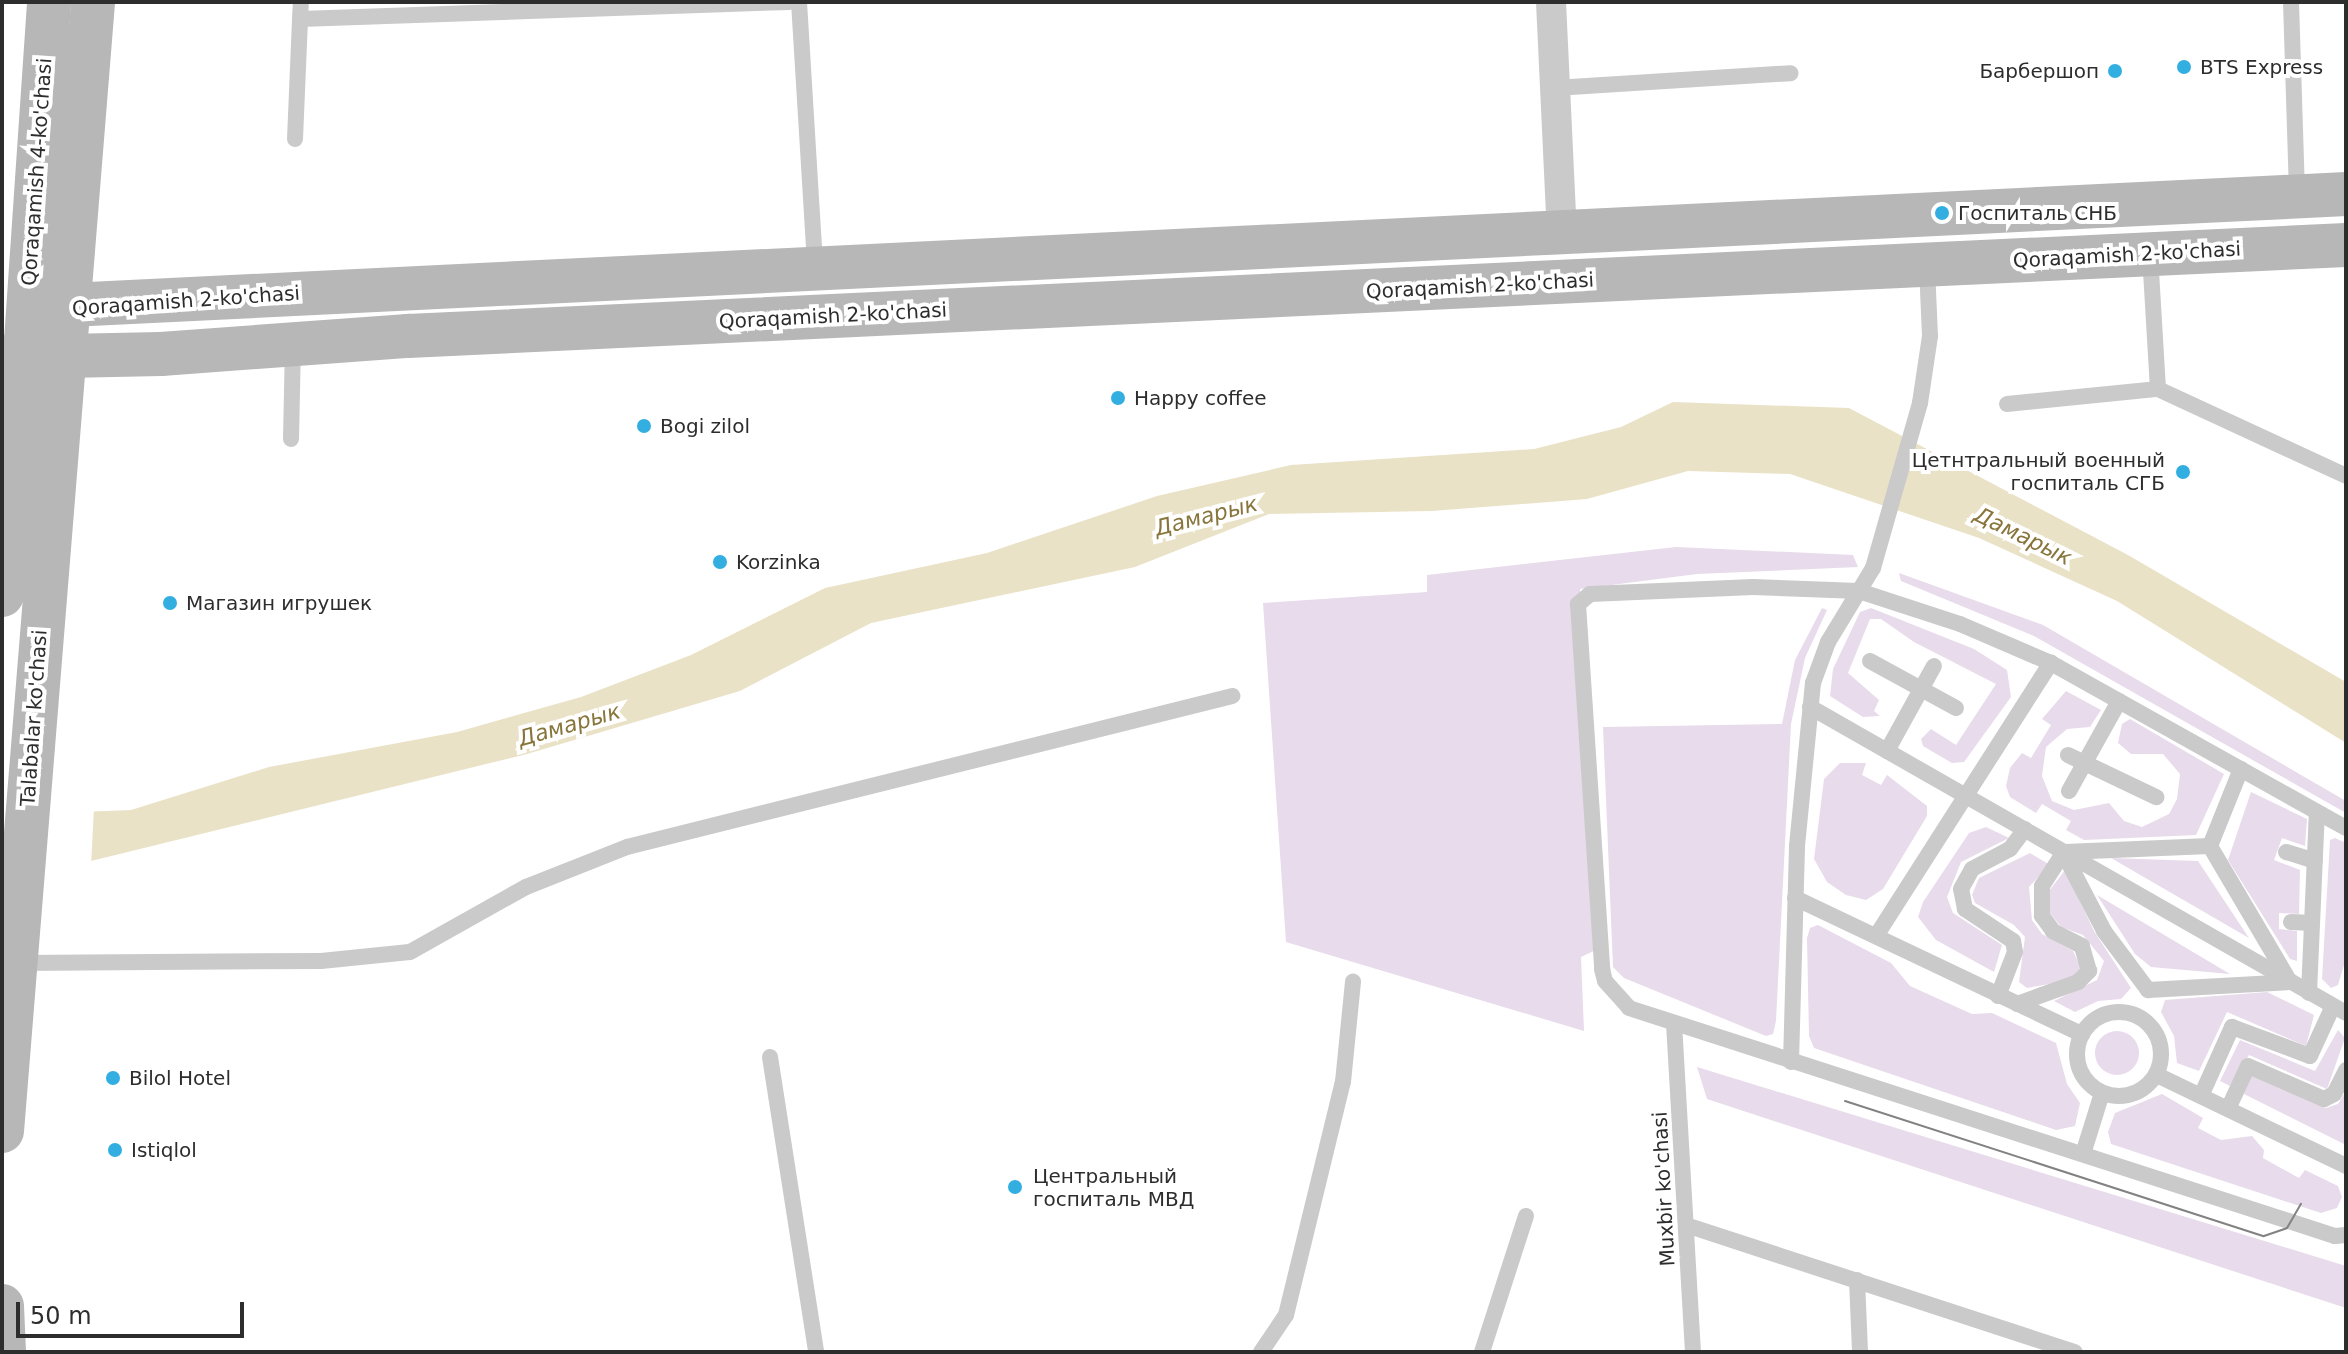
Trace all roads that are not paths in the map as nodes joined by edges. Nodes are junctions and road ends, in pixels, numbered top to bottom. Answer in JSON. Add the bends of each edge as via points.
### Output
{"nodes":[{"id":1,"x":49,"y":2,"type":"edge"},
{"id":2,"x":93,"y":2,"type":"edge"},
{"id":3,"x":790,"y":2,"type":"edge"},
{"id":4,"x":799,"y":2,"type":"edge"},
{"id":5,"x":1551,"y":2,"type":"edge"},
{"id":6,"x":2291,"y":2,"type":"edge"},
{"id":7,"x":300,"y":10,"type":"edge"},
{"id":8,"x":1791,"y":73,"type":"dead end"},
{"id":9,"x":1555,"y":88,"type":"junction"},
{"id":10,"x":295,"y":139,"type":"dead end"},
{"id":11,"x":2346,"y":194,"type":"edge"},
{"id":12,"x":2297,"y":196,"type":"junction"},
{"id":13,"x":1715,"y":225,"type":"junction"},
{"id":14,"x":1562,"y":232,"type":"junction"},
{"id":15,"x":2346,"y":245,"type":"edge"},
{"id":16,"x":2150,"y":254,"type":"junction"},
{"id":17,"x":1927,"y":265,"type":"junction"},
{"id":18,"x":815,"y":268,"type":"junction"},
{"id":19,"x":1718,"y":274,"type":"junction"},
{"id":20,"x":69,"y":305,"type":"junction"},
{"id":21,"x":293,"y":342,"type":"junction"},
{"id":22,"x":31,"y":347,"type":"edge"},
{"id":23,"x":2158,"y":389,"type":"junction"},
{"id":24,"x":2007,"y":404,"type":"dead end"},
{"id":25,"x":291,"y":439,"type":"dead end"},
{"id":26,"x":2346,"y":476,"type":"edge"},
{"id":27,"x":1859,"y":591,"type":"junction"},
{"id":28,"x":2,"y":595,"type":"edge"},
{"id":29,"x":1870,"y":661,"type":"dead end"},
{"id":30,"x":2051,"y":663,"type":"junction"},
{"id":31,"x":1934,"y":666,"type":"dead end"},
{"id":32,"x":1921,"y":689,"type":"junction"},
{"id":33,"x":1232,"y":696,"type":"dead end"},
{"id":34,"x":2119,"y":701,"type":"junction"},
{"id":35,"x":1810,"y":707,"type":"junction"},
{"id":36,"x":1956,"y":708,"type":"dead end"},
{"id":37,"x":1887,"y":751,"type":"junction"},
{"id":38,"x":2068,"y":755,"type":"dead end"},
{"id":39,"x":2085,"y":763,"type":"junction"},
{"id":40,"x":2241,"y":769,"type":"junction"},
{"id":41,"x":2069,"y":791,"type":"dead end"},
{"id":42,"x":1965,"y":795,"type":"junction"},
{"id":43,"x":2156,"y":797,"type":"dead end"},
{"id":44,"x":2317,"y":812,"type":"junction"},
{"id":45,"x":2346,"y":828,"type":"edge"},
{"id":46,"x":2025,"y":829,"type":"junction"},
{"id":47,"x":2210,"y":846,"type":"junction"},
{"id":48,"x":2064,"y":852,"type":"junction"},
{"id":49,"x":2286,"y":852,"type":"dead end"},
{"id":50,"x":2315,"y":861,"type":"junction"},
{"id":51,"x":1795,"y":898,"type":"junction"},
{"id":52,"x":2291,"y":922,"type":"dead end"},
{"id":53,"x":2312,"y":923,"type":"junction"},
{"id":54,"x":1878,"y":933,"type":"junction"},
{"id":55,"x":8,"y":962,"type":"edge"},
{"id":56,"x":1353,"y":981,"type":"dead end"},
{"id":57,"x":2290,"y":982,"type":"junction"},
{"id":58,"x":2148,"y":990,"type":"junction"},
{"id":59,"x":2309,"y":993,"type":"junction"},
{"id":60,"x":1998,"y":996,"type":"junction"},
{"id":61,"x":2017,"y":1004,"type":"junction"},
{"id":62,"x":2340,"y":1010,"type":"edge"},
{"id":63,"x":2137,"y":1016,"type":"junction"},
{"id":64,"x":1674,"y":1023,"type":"junction"},
{"id":65,"x":2082,"y":1034,"type":"junction"},
{"id":66,"x":770,"y":1057,"type":"dead end"},
{"id":67,"x":1791,"y":1062,"type":"junction"},
{"id":68,"x":2346,"y":1070,"type":"edge"},
{"id":69,"x":2157,"y":1075,"type":"junction"},
{"id":70,"x":2102,"y":1093,"type":"junction"},
{"id":71,"x":2201,"y":1096,"type":"junction"},
{"id":72,"x":2228,"y":1109,"type":"junction"},
{"id":73,"x":2,"y":1131,"type":"edge"},
{"id":74,"x":2083,"y":1154,"type":"junction"},
{"id":75,"x":2346,"y":1166,"type":"edge"},
{"id":76,"x":1526,"y":1216,"type":"dead end"},
{"id":77,"x":1686,"y":1225,"type":"junction"},
{"id":78,"x":2346,"y":1235,"type":"edge"},
{"id":79,"x":1857,"y":1280,"type":"junction"},
{"id":80,"x":2,"y":1306,"type":"edge"},
{"id":81,"x":4,"y":1352,"type":"edge"},
{"id":82,"x":816,"y":1352,"type":"edge"},
{"id":83,"x":1261,"y":1352,"type":"edge"},
{"id":84,"x":1482,"y":1352,"type":"edge"},
{"id":85,"x":1693,"y":1352,"type":"edge"},
{"id":86,"x":1860,"y":1352,"type":"edge"},
{"id":87,"x":2075,"y":1352,"type":"edge"}],
"edges":[{"from":1,"to":22,"type":"main road","name":"Qoraqamish 4-ko'chasi"},
{"from":2,"to":20,"type":"main road","name":"Qoraqamish 4-ko'chasi"},
{"from":3,"to":7,"type":"lane"},
{"from":4,"to":18,"type":"lane"},
{"from":5,"to":9,"type":"street"},
{"from":6,"to":12,"type":"lane"},
{"from":7,"to":10,"type":"lane"},
{"from":8,"to":9,"type":"lane"},
{"from":9,"to":14,"type":"street"},
{"from":11,"to":12,"type":"main road","name":"Qoraqamish 2-ko'chasi"},
{"from":12,"to":13,"type":"main road","name":"Qoraqamish 2-ko'chasi"},
{"from":13,"to":14,"type":"main road","name":"Qoraqamish 2-ko'chasi"},
{"from":13,"to":19,"type":"main road"},
{"from":14,"to":18,"type":"main road","name":"Qoraqamish 2-ko'chasi"},
{"from":15,"to":16,"type":"main road","name":"Qoraqamish 2-ko'chasi"},
{"from":16,"to":17,"type":"main road","name":"Qoraqamish 2-ko'chasi"},
{"from":16,"to":23,"type":"lane"},
{"from":17,"to":19,"type":"main road","name":"Qoraqamish 2-ko'chasi"},
{"from":17,"to":27,"type":"lane","via":[[1930,336],[1920,403],[1880,543]]},
{"from":18,"to":20,"type":"main road","name":"Qoraqamish 2-ko'chasi"},
{"from":19,"to":21,"type":"main road","name":"Qoraqamish 2-ko'chasi"},
{"from":20,"to":22,"type":"main road","name":"Talabalar ko'chasi"},
{"from":21,"to":22,"type":"main road","name":"Qoraqamish 2-ko'chasi"},
{"from":21,"to":25,"type":"lane"},
{"from":22,"to":28,"type":"main road","name":"Talabalar ko'chasi"},
{"from":22,"to":55,"type":"main road","name":"Talabalar ko'chasi","via":[[29,786]]},
{"from":23,"to":24,"type":"lane"},
{"from":23,"to":26,"type":"lane"},
{"from":27,"to":30,"type":"lane","via":[[1960,624]]},
{"from":27,"to":35,"type":"lane","via":[[1824,651]]},
{"from":27,"to":64,"type":"lane","via":[[1753,587],[1590,594],[1578,604],[1602,969],[1629,1008]]},
{"from":29,"to":32,"type":"lane"},
{"from":30,"to":34,"type":"lane"},
{"from":30,"to":42,"type":"lane"},
{"from":31,"to":32,"type":"lane"},
{"from":32,"to":36,"type":"lane"},
{"from":32,"to":37,"type":"lane"},
{"from":33,"to":55,"type":"lane","via":[[627,847],[526,887],[410,952],[321,961]]},
{"from":34,"to":39,"type":"lane"},
{"from":34,"to":40,"type":"lane"},
{"from":35,"to":37,"type":"lane"},
{"from":35,"to":51,"type":"lane"},
{"from":37,"to":42,"type":"lane"},
{"from":38,"to":39,"type":"lane"},
{"from":39,"to":41,"type":"lane"},
{"from":39,"to":43,"type":"lane"},
{"from":40,"to":44,"type":"lane"},
{"from":40,"to":47,"type":"lane"},
{"from":42,"to":46,"type":"lane"},
{"from":42,"to":54,"type":"lane"},
{"from":44,"to":45,"type":"lane"},
{"from":44,"to":50,"type":"lane"},
{"from":46,"to":48,"type":"lane"},
{"from":46,"to":60,"type":"lane","via":[[2010,849],[1972,869],[1961,889],[1965,909],[2013,941],[2015,952]]},
{"from":47,"to":48,"type":"lane"},
{"from":47,"to":57,"type":"lane"},
{"from":48,"to":57,"type":"lane"},
{"from":48,"to":58,"type":"lane","via":[[2104,931]]},
{"from":48,"to":61,"type":"lane","via":[[2042,886],[2040,909],[2046,925],[2082,946],[2089,971],[2078,982]]},
{"from":49,"to":50,"type":"lane"},
{"from":50,"to":53,"type":"lane"},
{"from":51,"to":54,"type":"lane"},
{"from":51,"to":67,"type":"lane"},
{"from":52,"to":53,"type":"lane"},
{"from":53,"to":59,"type":"lane"},
{"from":54,"to":60,"type":"lane"},
{"from":55,"to":73,"type":"main road","name":"Talabalar ko'chasi"},
{"from":56,"to":83,"type":"lane","via":[[1343,1082],[1286,1315]]},
{"from":57,"to":58,"type":"lane"},
{"from":57,"to":59,"type":"lane"},
{"from":58,"to":63,"type":"lane"},
{"from":59,"to":62,"type":"lane"},
{"from":60,"to":61,"type":"lane"},
{"from":61,"to":65,"type":"lane"},
{"from":62,"to":71,"type":"lane","via":[[2310,1056],[2232,1027]]},
{"from":63,"to":65,"type":"lane","via":[[2108,1014]]},
{"from":63,"to":69,"type":"lane","via":[[2159,1039]]},
{"from":64,"to":67,"type":"lane"},
{"from":64,"to":77,"type":"lane","name":"Muxbir ko'chasi"},
{"from":65,"to":70,"type":"lane","via":[[2081,1071]]},
{"from":66,"to":82,"type":"lane"},
{"from":67,"to":74,"type":"lane"},
{"from":68,"to":72,"type":"lane","via":[[2332,1097],[2324,1099],[2248,1066]]},
{"from":69,"to":70,"type":"lane","via":[[2137,1093]]},
{"from":69,"to":71,"type":"lane"},
{"from":70,"to":74,"type":"lane"},
{"from":71,"to":72,"type":"lane"},
{"from":72,"to":75,"type":"lane"},
{"from":74,"to":78,"type":"lane","via":[[2335,1236]]},
{"from":76,"to":84,"type":"lane"},
{"from":77,"to":79,"type":"lane"},
{"from":77,"to":85,"type":"lane","name":"Muxbir ko'chasi"},
{"from":79,"to":86,"type":"lane"},
{"from":79,"to":87,"type":"lane"},
{"from":80,"to":81,"type":"main road"}]}
